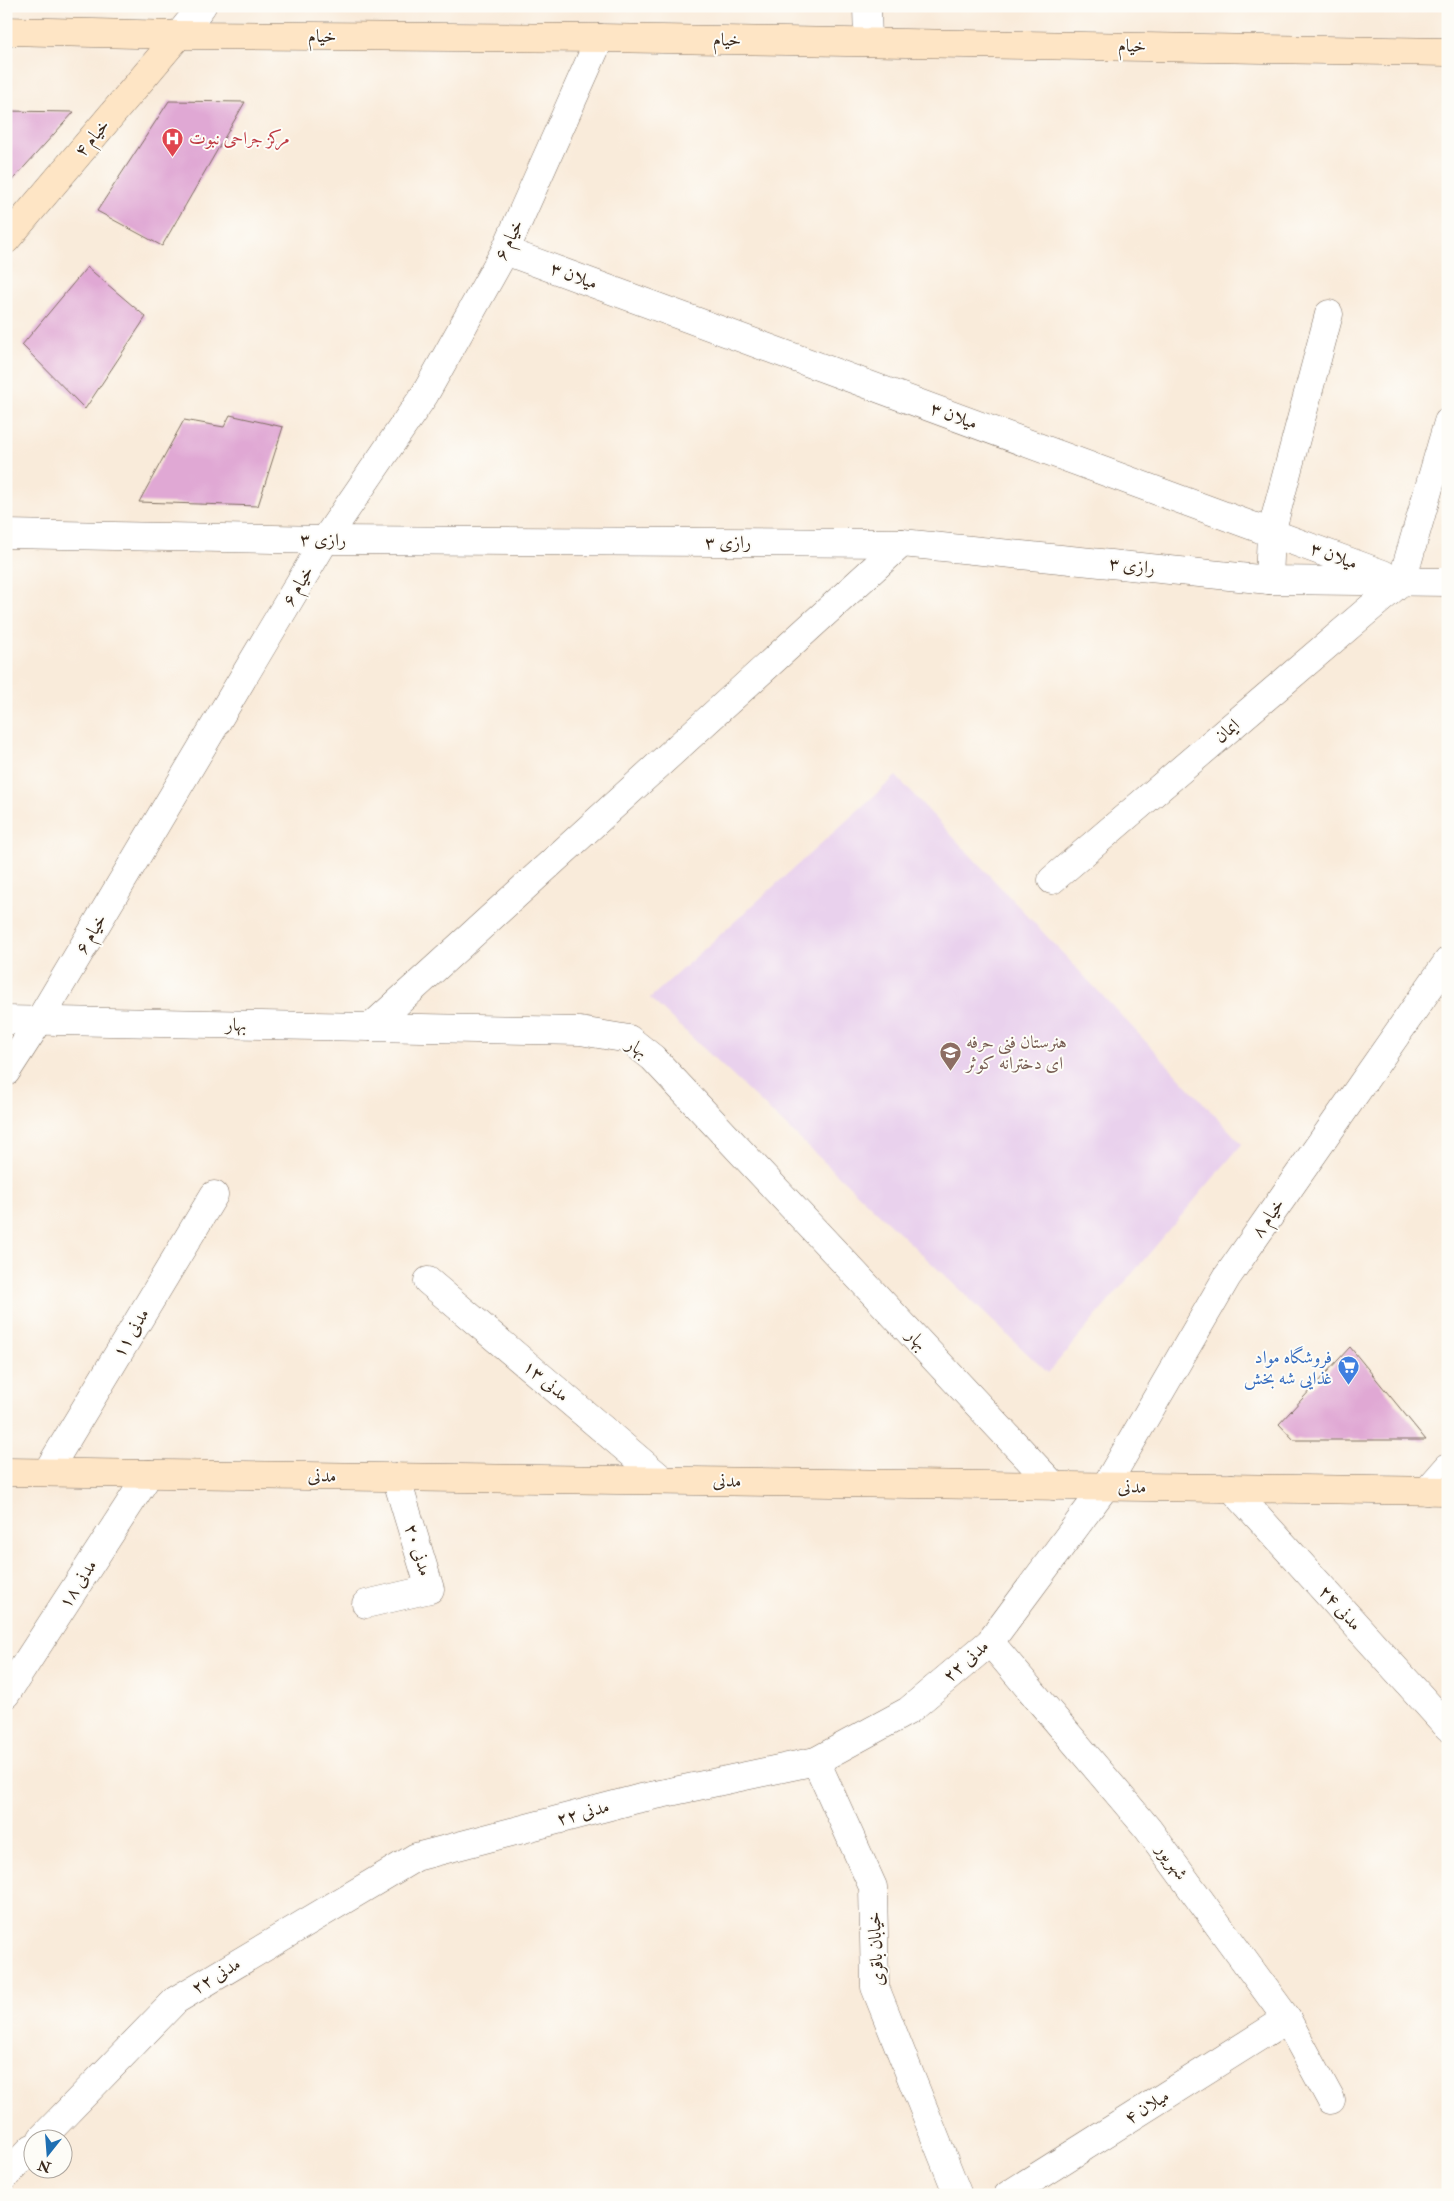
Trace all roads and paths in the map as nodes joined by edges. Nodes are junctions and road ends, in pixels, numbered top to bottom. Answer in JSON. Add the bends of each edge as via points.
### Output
{"nodes":[{"id":1,"x":202,"y":6,"type":"edge"},
{"id":2,"x":867,"y":6,"type":"edge"},
{"id":3,"x":6,"y":31,"type":"edge"},
{"id":4,"x":179,"y":35,"type":"junction"},
{"id":5,"x":600,"y":38,"type":"junction"},
{"id":6,"x":868,"y":42,"type":"junction"},
{"id":7,"x":1448,"y":52,"type":"edge"},
{"id":8,"x":6,"y":240,"type":"edge"},
{"id":9,"x":505,"y":251,"type":"junction"},
{"id":10,"x":1330,"y":314,"type":"dead end"},
{"id":11,"x":1448,"y":422,"type":"edge"},
{"id":12,"x":1271,"y":533,"type":"junction"},
{"id":13,"x":6,"y":534,"type":"edge"},
{"id":14,"x":325,"y":540,"type":"junction"},
{"id":15,"x":902,"y":543,"type":"junction"},
{"id":16,"x":1269,"y":580,"type":"junction"},
{"id":17,"x":1402,"y":581,"type":"junction"},
{"id":18,"x":1448,"y":582,"type":"edge"},
{"id":19,"x":1052,"y":880,"type":"dead end"},
{"id":20,"x":1448,"y":961,"type":"edge"},
{"id":21,"x":6,"y":1020,"type":"edge"},
{"id":22,"x":39,"y":1021,"type":"junction"},
{"id":23,"x":371,"y":1028,"type":"junction"},
{"id":24,"x":6,"y":1072,"type":"edge"},
{"id":25,"x":214,"y":1195,"type":"dead end"},
{"id":26,"x":428,"y":1281,"type":"dead end"},
{"id":27,"x":1448,"y":1467,"type":"edge"},
{"id":28,"x":6,"y":1472,"type":"edge"},
{"id":29,"x":47,"y":1472,"type":"junction"},
{"id":30,"x":149,"y":1474,"type":"junction"},
{"id":31,"x":396,"y":1477,"type":"junction"},
{"id":32,"x":663,"y":1480,"type":"junction"},
{"id":33,"x":1054,"y":1486,"type":"junction"},
{"id":34,"x":1105,"y":1486,"type":"junction"},
{"id":35,"x":1232,"y":1488,"type":"junction"},
{"id":36,"x":1437,"y":1491,"type":"edge"},
{"id":37,"x":366,"y":1604,"type":"dead end"},
{"id":38,"x":990,"y":1642,"type":"junction"},
{"id":39,"x":6,"y":1694,"type":"edge"},
{"id":40,"x":1448,"y":1727,"type":"edge"},
{"id":41,"x":816,"y":1761,"type":"junction"},
{"id":42,"x":1287,"y":2019,"type":"junction"},
{"id":43,"x":1331,"y":2100,"type":"dead end"},
{"id":44,"x":52,"y":2128,"type":"edge"},
{"id":45,"x":22,"y":2158,"type":"edge"},
{"id":46,"x":6,"y":2175,"type":"edge"},
{"id":47,"x":958,"y":2195,"type":"edge"},
{"id":48,"x":1008,"y":2195,"type":"edge"}],
"edges":[{"from":1,"to":4,"type":"street"},
{"from":2,"to":6,"type":"street"},
{"from":3,"to":4,"type":"main road","name":"خیام"},
{"from":4,"to":5,"type":"main road","name":"خیام"},
{"from":4,"to":8,"type":"main road","name":"خیام ۴"},
{"from":5,"to":6,"type":"main road","name":"خیام"},
{"from":5,"to":9,"type":"street","name":"خیام ۶"},
{"from":6,"to":7,"type":"main road","name":"خیام"},
{"from":9,"to":12,"type":"street","name":"میلان ۳"},
{"from":9,"to":14,"type":"street","name":"خیام ۶","via":[[425,394]]},
{"from":10,"to":12,"type":"street"},
{"from":11,"to":17,"type":"street"},
{"from":12,"to":16,"type":"street"},
{"from":12,"to":17,"type":"street","name":"میلان ۳"},
{"from":13,"to":14,"type":"street","name":"رازی ۳"},
{"from":14,"to":15,"type":"street","name":"رازی ۳"},
{"from":14,"to":22,"type":"street","name":"خیام ۶"},
{"from":15,"to":16,"type":"street","name":"رازی ۳"},
{"from":15,"to":23,"type":"street"},
{"from":16,"to":17,"type":"street","name":"رازی ۳"},
{"from":17,"to":18,"type":"street","name":"رازی ۳"},
{"from":17,"to":19,"type":"street","name":"ایمان"},
{"from":20,"to":34,"type":"street","name":"خیام ۸","via":[[1227,1277]]},
{"from":21,"to":22,"type":"street","name":"بهار"},
{"from":22,"to":23,"type":"street","name":"بهار"},
{"from":22,"to":24,"type":"street","name":"خیام ۶"},
{"from":23,"to":33,"type":"street","name":"بهار","via":[[580,1031],[629,1038],[653,1058]]},
{"from":25,"to":29,"type":"street","name":"مدنی ۱۱"},
{"from":26,"to":32,"type":"street","name":"مدنی ۱۳"},
{"from":27,"to":36,"type":"street"},
{"from":28,"to":29,"type":"main road","name":"مدنی"},
{"from":29,"to":30,"type":"main road","name":"مدنی"},
{"from":30,"to":31,"type":"main road","name":"مدنی"},
{"from":30,"to":39,"type":"street","name":"مدنی ۱۸"},
{"from":31,"to":32,"type":"main road","name":"مدنی"},
{"from":31,"to":37,"type":"street","name":"مدنی ۲۰","via":[[430,1589]]},
{"from":32,"to":33,"type":"main road","name":"مدنی"},
{"from":33,"to":34,"type":"main road","name":"مدنی"},
{"from":34,"to":35,"type":"main road","name":"مدنی"},
{"from":34,"to":38,"type":"street","name":"مدنی ۲۲"},
{"from":35,"to":36,"type":"main road","name":"مدنی"},
{"from":35,"to":40,"type":"street","name":"مدنی ۲۴"},
{"from":38,"to":41,"type":"street","name":"مدنی ۲۲","via":[[908,1711]]},
{"from":38,"to":42,"type":"street","name":"شهریور","via":[[1148,1828]]},
{"from":41,"to":44,"type":"street","name":"مدنی ۲۲","via":[[638,1799],[416,1857],[176,2000]]},
{"from":41,"to":47,"type":"street","name":"خیابان باقری","via":[[873,1887],[875,1987]]},
{"from":42,"to":43,"type":"street","name":"شهریور"},
{"from":42,"to":48,"type":"street","name":"میلان ۴"},
{"from":45,"to":46,"type":"street"}]}
